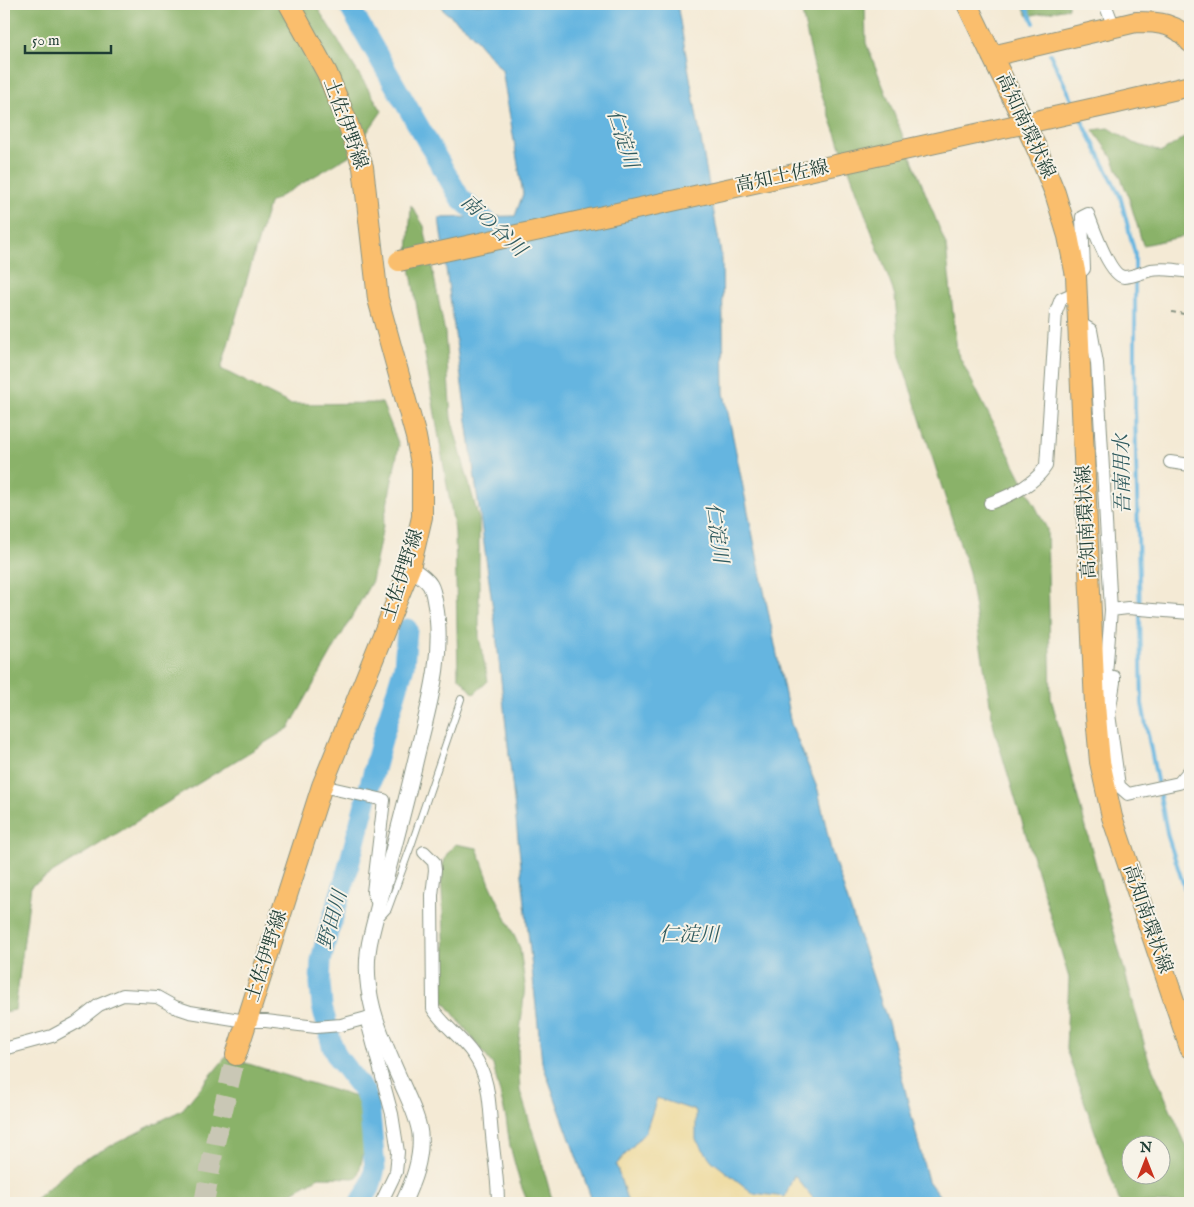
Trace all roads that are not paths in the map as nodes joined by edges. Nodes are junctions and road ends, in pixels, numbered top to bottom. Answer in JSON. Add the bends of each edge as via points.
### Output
{"nodes":[{"id":1,"x":289,"y":4,"type":"edge"},
{"id":2,"x":966,"y":4,"type":"edge"},
{"id":3,"x":1105,"y":4,"type":"edge"},
{"id":4,"x":1114,"y":27,"type":"junction"},
{"id":5,"x":1190,"y":42,"type":"edge"},
{"id":6,"x":992,"y":56,"type":"junction"},
{"id":7,"x":1190,"y":86,"type":"edge"},
{"id":8,"x":373,"y":266,"type":"junction"},
{"id":9,"x":1190,"y":272,"type":"edge"},
{"id":10,"x":1076,"y":284,"type":"junction"},
{"id":11,"x":1078,"y":322,"type":"junction"},
{"id":12,"x":1170,"y":462,"type":"dead end"},
{"id":13,"x":1190,"y":465,"type":"edge"},
{"id":14,"x":990,"y":504,"type":"dead end"},
{"id":15,"x":410,"y":568,"type":"junction"},
{"id":16,"x":1111,"y":610,"type":"junction"},
{"id":17,"x":1190,"y":613,"type":"edge"},
{"id":18,"x":1109,"y":635,"type":"junction"},
{"id":19,"x":461,"y":700,"type":"dead end"},
{"id":20,"x":1095,"y":705,"type":"junction"},
{"id":21,"x":1190,"y":770,"type":"edge"},
{"id":22,"x":322,"y":786,"type":"junction"},
{"id":23,"x":424,"y":852,"type":"dead end"},
{"id":24,"x":379,"y":906,"type":"junction"},
{"id":25,"x":374,"y":924,"type":"junction"},
{"id":26,"x":370,"y":1017,"type":"junction"},
{"id":27,"x":246,"y":1021,"type":"junction"},
{"id":28,"x":1190,"y":1048,"type":"edge"},
{"id":29,"x":4,"y":1049,"type":"edge"},
{"id":30,"x":236,"y":1055,"type":"tunnel mouth"},
{"id":31,"x":381,"y":1203,"type":"edge"},
{"id":32,"x":403,"y":1203,"type":"edge"},
{"id":33,"x":498,"y":1203,"type":"edge"}],
"edges":[{"from":1,"to":8,"type":"main road","name":"土佐伊野線","via":[[327,73],[363,167]]},
{"from":2,"to":6,"type":"main road","name":"高知南環状線"},
{"from":3,"to":4,"type":"street"},
{"from":4,"to":5,"type":"main road","via":[[1157,22],[1172,26],[1185,34]]},
{"from":4,"to":6,"type":"main road"},
{"from":6,"to":10,"type":"main road","name":"高知南環状線","via":[[1055,193],[1068,236]]},
{"from":7,"to":8,"type":"main road","name":"高知土佐線","bridge":true},
{"from":8,"to":15,"type":"main road","name":"土佐伊野線","via":[[380,307],[422,469],[422,517]]},
{"from":9,"to":10,"type":"street","via":[[1167,269],[1125,277],[1118,275],[1111,268],[1088,214],[1082,217],[1084,269]]},
{"from":10,"to":11,"type":"main road","name":"高知南環状線"},
{"from":10,"to":14,"type":"street","via":[[1061,299],[1056,312],[1046,466],[1041,474],[1009,496]]},
{"from":11,"to":16,"type":"street","via":[[1091,330],[1097,363]]},
{"from":11,"to":20,"type":"main road","name":"高知南環状線"},
{"from":12,"to":13,"type":"street"},
{"from":15,"to":22,"type":"main road","name":"土佐伊野線"},
{"from":15,"to":24,"type":"street","via":[[425,579],[432,590],[438,639],[432,689]]},
{"from":16,"to":17,"type":"street","via":[[1128,608]]},
{"from":16,"to":18,"type":"street"},
{"from":18,"to":20,"type":"street","via":[[1106,688]]},
{"from":18,"to":21,"type":"street","via":[[1114,682],[1109,714],[1119,786],[1128,794],[1179,783]]},
{"from":19,"to":25,"type":"lane","via":[[388,909]]},
{"from":20,"to":28,"type":"main road","name":"高知南環状線","via":[[1100,762],[1112,817]]},
{"from":22,"to":24,"type":"street","via":[[368,795],[385,803],[374,892]]},
{"from":22,"to":27,"type":"main road","name":"土佐伊野線"},
{"from":23,"to":33,"type":"street","via":[[434,862],[435,870],[432,894],[433,1009],[473,1054],[485,1078],[490,1098]]},
{"from":24,"to":25,"type":"street"},
{"from":25,"to":26,"type":"street","via":[[368,968]]},
{"from":26,"to":27,"type":"street","via":[[341,1025],[316,1027]]},
{"from":26,"to":31,"type":"street","via":[[398,1152],[396,1172]]},
{"from":26,"to":32,"type":"street","via":[[412,1106],[420,1134],[417,1170]]},
{"from":27,"to":29,"type":"street","via":[[190,1012],[157,997],[123,995],[99,1005],[52,1036]]},
{"from":27,"to":30,"type":"main road","name":"土佐伊野線"}]}
